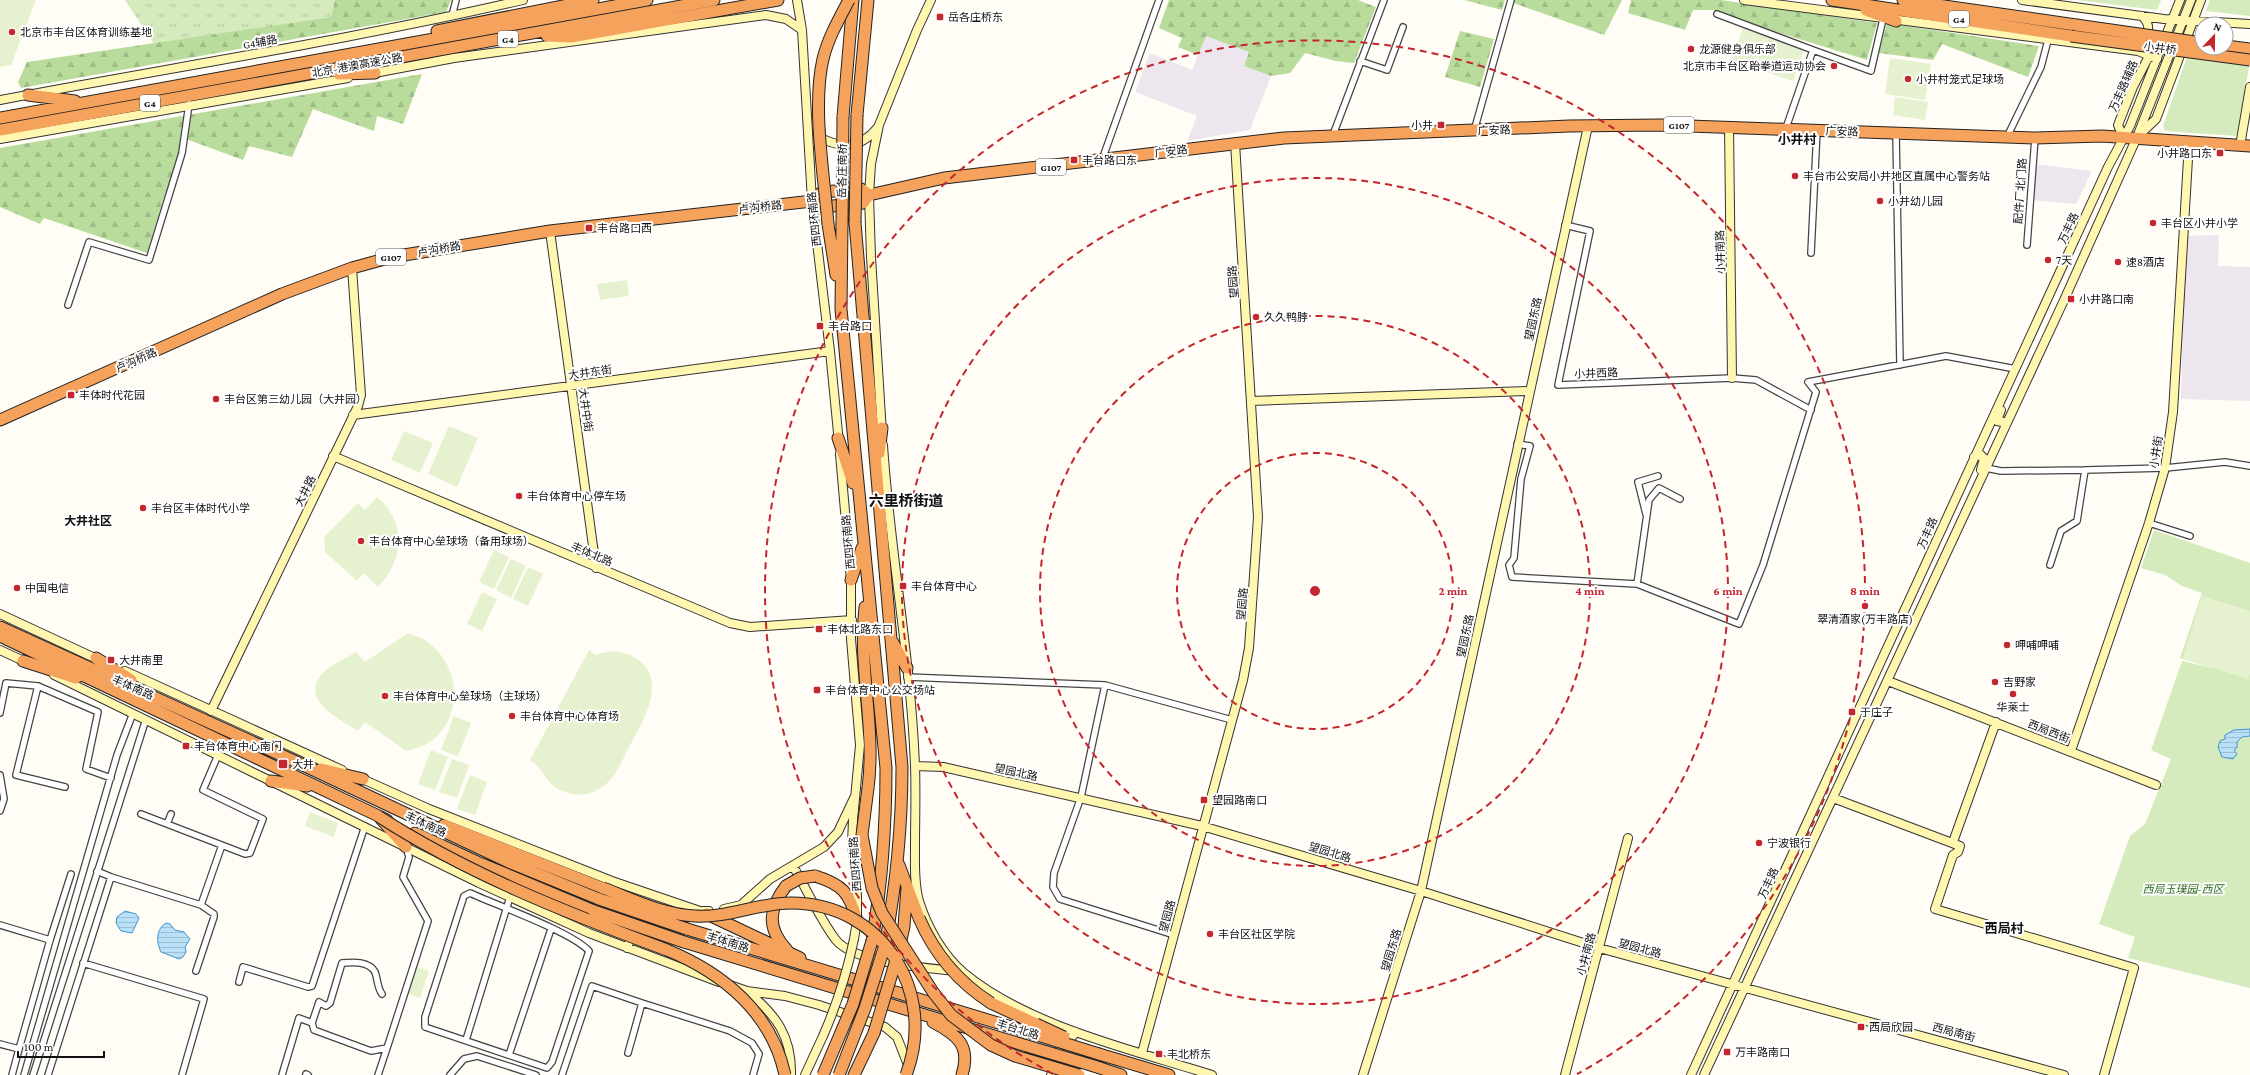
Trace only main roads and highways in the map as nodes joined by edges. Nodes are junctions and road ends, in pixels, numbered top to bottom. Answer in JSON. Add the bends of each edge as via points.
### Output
{"nodes":[{"id":1,"x":550,"y":0,"type":"edge"},
{"id":2,"x":593,"y":0,"type":"edge"},
{"id":3,"x":647,"y":0,"type":"edge"},
{"id":4,"x":714,"y":0,"type":"edge"},
{"id":5,"x":778,"y":0,"type":"edge"},
{"id":6,"x":1832,"y":0,"type":"edge"},
{"id":7,"x":1904,"y":0,"type":"edge"},
{"id":8,"x":868,"y":2,"type":"edge"},
{"id":9,"x":1847,"y":2,"type":"junction"},
{"id":10,"x":851,"y":3,"type":"edge"},
{"id":11,"x":516,"y":15,"type":"junction"},
{"id":12,"x":1896,"y":21,"type":"road end"},
{"id":13,"x":523,"y":36,"type":"junction"},
{"id":14,"x":2194,"y":42,"type":"edge"},
{"id":15,"x":2234,"y":47,"type":"edge"},
{"id":16,"x":2250,"y":49,"type":"edge"},
{"id":17,"x":2250,"y":60,"type":"edge"},
{"id":18,"x":294,"y":65,"type":"junction"},
{"id":19,"x":375,"y":73,"type":"road end"},
{"id":20,"x":300,"y":75,"type":"junction"},
{"id":21,"x":28,"y":95,"type":"road end"},
{"id":22,"x":85,"y":102,"type":"junction"},
{"id":23,"x":0,"y":118,"type":"edge"},
{"id":24,"x":0,"y":130,"type":"edge"},
{"id":25,"x":2245,"y":146,"type":"edge"},
{"id":26,"x":812,"y":201,"type":"joint"},
{"id":27,"x":842,"y":225,"type":"joint"},
{"id":28,"x":841,"y":309,"type":"junction"},
{"id":29,"x":0,"y":420,"type":"edge"},
{"id":30,"x":882,"y":428,"type":"road end"},
{"id":31,"x":838,"y":438,"type":"road end"},
{"id":32,"x":876,"y":477,"type":"junction"},
{"id":33,"x":860,"y":505,"type":"junction"},
{"id":34,"x":864,"y":544,"type":"junction"},
{"id":35,"x":851,"y":580,"type":"road end"},
{"id":36,"x":868,"y":587,"type":"junction"},
{"id":37,"x":0,"y":627,"type":"edge"},
{"id":38,"x":0,"y":636,"type":"edge"},
{"id":39,"x":889,"y":636,"type":"junction"},
{"id":40,"x":47,"y":653,"type":"junction"},
{"id":41,"x":96,"y":658,"type":"road end"},
{"id":42,"x":23,"y":661,"type":"road end"},
{"id":43,"x":907,"y":672,"type":"road end"},
{"id":44,"x":122,"y":693,"type":"junction"},
{"id":45,"x":162,"y":700,"type":"junction"},
{"id":46,"x":302,"y":765,"type":"junction"},
{"id":47,"x":363,"y":779,"type":"road end"},
{"id":48,"x":272,"y":781,"type":"road end"},
{"id":49,"x":318,"y":787,"type":"junction"},
{"id":50,"x":356,"y":792,"type":"junction"},
{"id":51,"x":378,"y":816,"type":"junction"},
{"id":52,"x":406,"y":847,"type":"road end"},
{"id":53,"x":898,"y":862,"type":"junction"},
{"id":54,"x":907,"y":888,"type":"junction"},
{"id":55,"x":700,"y":911,"type":"road end"},
{"id":56,"x":858,"y":921,"type":"road end"},
{"id":57,"x":790,"y":953,"type":"junction"},
{"id":58,"x":831,"y":973,"type":"junction"},
{"id":59,"x":867,"y":984,"type":"joint"},
{"id":60,"x":862,"y":995,"type":"joint"},
{"id":61,"x":904,"y":1008,"type":"junction"},
{"id":62,"x":1033,"y":1028,"type":"junction"},
{"id":63,"x":868,"y":1048,"type":"junction"},
{"id":64,"x":785,"y":1075,"type":"edge"},
{"id":65,"x":823,"y":1075,"type":"edge"},
{"id":66,"x":839,"y":1075,"type":"edge"},
{"id":67,"x":854,"y":1075,"type":"edge"},
{"id":68,"x":865,"y":1075,"type":"edge"},
{"id":69,"x":906,"y":1075,"type":"edge"},
{"id":70,"x":962,"y":1075,"type":"edge"},
{"id":71,"x":1079,"y":1075,"type":"edge"},
{"id":72,"x":1122,"y":1075,"type":"edge"},
{"id":73,"x":1169,"y":1075,"type":"edge"}],
"edges":[{"from":1,"to":11,"type":"highway"},
{"from":2,"to":11,"type":"highway"},
{"from":3,"to":18,"type":"highway","name":"北京-港澳高速公路","number":"G4"},
{"from":4,"to":13,"type":"highway","name":"北京-港澳高速公路","number":"G4"},
{"from":5,"to":13,"type":"highway","via":[[570,37]]},
{"from":6,"to":9,"type":"highway","number":"G4"},
{"from":7,"to":14,"type":"highway","name":"小井桥","number":"G4","bridge":true},
{"from":8,"to":32,"type":"highway","name":"岳各庄南桥","bridge":true,"via":[[857,115],[855,222]]},
{"from":9,"to":12,"type":"highway"},
{"from":9,"to":17,"type":"highway","name":"小井桥","number":"G4","bridge":true},
{"from":10,"to":27,"type":"highway","name":"岳各庄南桥","bridge":true,"via":[[843,117]]},
{"from":10,"to":28,"type":"highway","bridge":true,"via":[[831,37],[823,59],[818,105],[828,224]]},
{"from":11,"to":18,"type":"highway","via":[[424,33]]},
{"from":13,"to":20,"type":"highway","name":"北京-港澳高速公路","number":"G4"},
{"from":15,"to":16,"type":"highway"},
{"from":18,"to":22,"type":"highway","name":"北京-港澳高速公路","number":"G4"},
{"from":19,"to":20,"type":"highway"},
{"from":20,"to":24,"type":"highway","name":"北京-港澳高速公路","number":"G4"},
{"from":21,"to":22,"type":"highway"},
{"from":22,"to":23,"type":"highway","name":"北京-港澳高速公路","number":"G4"},
{"from":25,"to":26,"type":"highway","name":"广安路","number":"G107","via":[[2137,137],[2035,138],[1661,124],[1333,135],[1235,143],[944,178],[869,195],[863,203],[823,207]]},
{"from":26,"to":29,"type":"highway","name":"卢沟桥路","number":"G107","via":[[550,231],[392,257],[352,268],[282,294]]},
{"from":27,"to":28,"type":"highway","name":"西四环南路"},
{"from":28,"to":33,"type":"highway","name":"西四环南路"},
{"from":30,"to":32,"type":"highway"},
{"from":31,"to":33,"type":"highway"},
{"from":32,"to":39,"type":"highway"},
{"from":33,"to":34,"type":"highway","name":"西四环南路"},
{"from":34,"to":35,"type":"highway"},
{"from":34,"to":36,"type":"highway","name":"西四环南路"},
{"from":36,"to":65,"type":"highway","name":"西四环南路","bridge":true,"via":[[886,768],[883,860],[872,941],[853,1004]]},
{"from":36,"to":71,"type":"highway","bridge":true,"via":[[862,630],[862,656],[871,763],[862,835],[872,888],[882,913],[933,992],[951,1015],[991,1045],[1015,1056]]},
{"from":37,"to":40,"type":"highway","name":"丰体南路"},
{"from":38,"to":40,"type":"highway","name":"丰体南路"},
{"from":39,"to":43,"type":"highway"},
{"from":39,"to":53,"type":"highway","via":[[902,767],[902,818]]},
{"from":40,"to":44,"type":"highway","name":"丰体南路"},
{"from":40,"to":45,"type":"highway","name":"丰体南路"},
{"from":41,"to":45,"type":"highway"},
{"from":42,"to":44,"type":"highway"},
{"from":44,"to":49,"type":"highway","name":"丰体南路"},
{"from":45,"to":46,"type":"highway","name":"丰体南路"},
{"from":46,"to":47,"type":"highway"},
{"from":46,"to":50,"type":"highway","name":"丰体南路"},
{"from":48,"to":49,"type":"highway"},
{"from":49,"to":51,"type":"highway","name":"丰体南路"},
{"from":50,"to":58,"type":"highway","name":"丰体南路","bridge":true,"via":[[511,863],[599,899]]},
{"from":50,"to":69,"type":"highway","bridge":true,"via":[[677,914],[712,916],[791,903],[815,905],[839,912],[861,924],[891,951],[902,969],[909,987],[916,1021],[912,1060]]},
{"from":51,"to":52,"type":"highway"},
{"from":51,"to":60,"type":"highway","name":"丰体南路","bridge":true,"via":[[594,911],[684,942]]},
{"from":51,"to":64,"type":"highway","bridge":true,"via":[[415,840],[500,884],[667,950],[712,972],[738,992],[757,1014],[776,1046]]},
{"from":53,"to":54,"type":"highway"},
{"from":53,"to":66,"type":"highway","bridge":true,"via":[[886,945],[858,1029]]},
{"from":54,"to":62,"type":"highway","bridge":true,"via":[[928,939],[956,976],[974,992]]},
{"from":54,"to":63,"type":"highway","bridge":true,"via":[[904,926],[890,986]]},
{"from":55,"to":57,"type":"highway"},
{"from":56,"to":57,"type":"highway","bridge":true,"via":[[853,905],[844,890],[831,881],[815,876],[800,878],[786,886],[776,900],[772,917],[773,930]]},
{"from":57,"to":58,"type":"highway"},
{"from":58,"to":59,"type":"highway","name":"丰体南路"},
{"from":59,"to":62,"type":"highway","name":"丰台北路"},
{"from":60,"to":61,"type":"highway","name":"丰台北路"},
{"from":61,"to":70,"type":"highway","via":[[946,1028],[958,1038],[966,1059]]},
{"from":61,"to":72,"type":"highway","name":"丰台北路","bridge":true},
{"from":62,"to":73,"type":"highway","bridge":true,"via":[[1099,1054]]},
{"from":63,"to":67,"type":"highway"},
{"from":63,"to":68,"type":"highway"}]}
